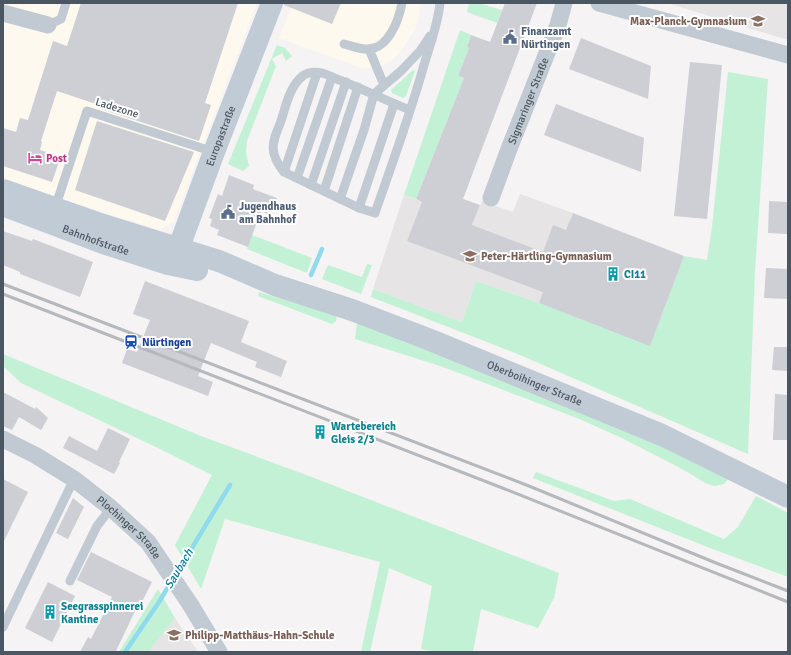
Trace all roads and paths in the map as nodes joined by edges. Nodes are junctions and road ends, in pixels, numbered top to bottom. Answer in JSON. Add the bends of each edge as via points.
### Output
{"nodes":[{"id":1,"x":66,"y":3,"type":"edge"},
{"id":2,"x":272,"y":3,"type":"edge"},
{"id":3,"x":402,"y":3,"type":"edge"},
{"id":4,"x":440,"y":3,"type":"edge"},
{"id":5,"x":564,"y":3,"type":"edge"},
{"id":6,"x":599,"y":3,"type":"edge"},
{"id":7,"x":3,"y":13,"type":"edge"},
{"id":8,"x":48,"y":25,"type":"joint"},
{"id":9,"x":435,"y":28,"type":"junction"},
{"id":10,"x":344,"y":44,"type":"dead end"},
{"id":11,"x":369,"y":49,"type":"junction"},
{"id":12,"x":788,"y":55,"type":"edge"},
{"id":13,"x":317,"y":73,"type":"junction"},
{"id":14,"x":332,"y":77,"type":"junction"},
{"id":15,"x":346,"y":82,"type":"junction"},
{"id":16,"x":384,"y":85,"type":"junction"},
{"id":17,"x":358,"y":87,"type":"junction"},
{"id":18,"x":374,"y":94,"type":"junction"},
{"id":19,"x":394,"y":104,"type":"junction"},
{"id":20,"x":410,"y":110,"type":"junction"},
{"id":21,"x":214,"y":152,"type":"junction"},
{"id":22,"x":284,"y":172,"type":"junction"},
{"id":23,"x":297,"y":178,"type":"junction"},
{"id":24,"x":311,"y":185,"type":"junction"},
{"id":25,"x":3,"y":190,"type":"edge"},
{"id":26,"x":324,"y":191,"type":"junction"},
{"id":27,"x":491,"y":198,"type":"dead end"},
{"id":28,"x":340,"y":199,"type":"junction"},
{"id":29,"x":3,"y":205,"type":"edge"},
{"id":30,"x":54,"y":208,"type":"junction"},
{"id":31,"x":359,"y":208,"type":"junction"},
{"id":32,"x":179,"y":247,"type":"junction"},
{"id":33,"x":143,"y":256,"type":"junction"},
{"id":34,"x":191,"y":268,"type":"junction"},
{"id":35,"x":275,"y":285,"type":"junction"},
{"id":36,"x":3,"y":439,"type":"edge"},
{"id":37,"x":74,"y":479,"type":"junction"},
{"id":38,"x":788,"y":497,"type":"edge"},
{"id":39,"x":111,"y":508,"type":"junction"},
{"id":40,"x":70,"y":581,"type":"dead end"},
{"id":41,"x":3,"y":627,"type":"edge"},
{"id":42,"x":219,"y":652,"type":"edge"}],
"edges":[{"from":1,"to":8,"type":"lane","via":[[61,20]]},
{"from":2,"to":21,"type":"main road","name":"Europastraße"},
{"from":3,"to":11,"type":"lane","via":[[398,20],[391,33],[378,48]]},
{"from":4,"to":9,"type":"lane"},
{"from":5,"to":27,"type":"street","name":"Sigmaringer Straße","via":[[558,25]]},
{"from":6,"to":12,"type":"street"},
{"from":7,"to":8,"type":"street"},
{"from":9,"to":16,"type":"lane","via":[[420,51]]},
{"from":9,"to":20,"type":"lane"},
{"from":10,"to":11,"type":"lane"},
{"from":11,"to":16,"type":"lane"},
{"from":13,"to":14,"type":"lane"},
{"from":13,"to":22,"type":"lane"},
{"from":13,"to":22,"type":"lane","via":[[311,72],[298,81],[292,90],[276,134],[273,153],[275,161]]},
{"from":14,"to":15,"type":"lane"},
{"from":14,"to":23,"type":"lane"},
{"from":15,"to":17,"type":"lane"},
{"from":15,"to":24,"type":"lane"},
{"from":16,"to":18,"type":"lane"},
{"from":17,"to":18,"type":"lane"},
{"from":17,"to":26,"type":"lane"},
{"from":18,"to":19,"type":"lane"},
{"from":18,"to":28,"type":"lane"},
{"from":19,"to":20,"type":"lane"},
{"from":19,"to":31,"type":"lane"},
{"from":20,"to":31,"type":"lane","via":[[375,213]]},
{"from":21,"to":30,"type":"lane","name":"Ladezone","via":[[87,111]]},
{"from":21,"to":32,"type":"main road","name":"Europastraße"},
{"from":22,"to":23,"type":"lane"},
{"from":23,"to":24,"type":"lane"},
{"from":24,"to":26,"type":"lane"},
{"from":25,"to":30,"type":"main road","name":"Bahnhofstraße"},
{"from":26,"to":28,"type":"lane"},
{"from":28,"to":31,"type":"lane"},
{"from":29,"to":33,"type":"main road","name":"Bahnhofstraße","via":[[65,230]]},
{"from":30,"to":32,"type":"main road","name":"Bahnhofstraße"},
{"from":32,"to":33,"type":"main road","via":[[167,253]]},
{"from":32,"to":34,"type":"main road","via":[[185,262]]},
{"from":32,"to":35,"type":"main road","name":"Oberboihinger Straße"},
{"from":33,"to":34,"type":"main road","name":"Bahnhofstraße"},
{"from":34,"to":35,"type":"main road","name":"Oberboihinger Straße"},
{"from":35,"to":38,"type":"main road","name":"Oberboihinger Straße","via":[[352,310],[428,339],[647,428]]},
{"from":36,"to":37,"type":"street","name":"Plochinger Straße"},
{"from":37,"to":39,"type":"street","name":"Plochinger Straße"},
{"from":37,"to":41,"type":"lane"},
{"from":39,"to":40,"type":"lane","via":[[97,526]]},
{"from":39,"to":42,"type":"street","name":"Plochinger Straße","via":[[148,542]]}]}
